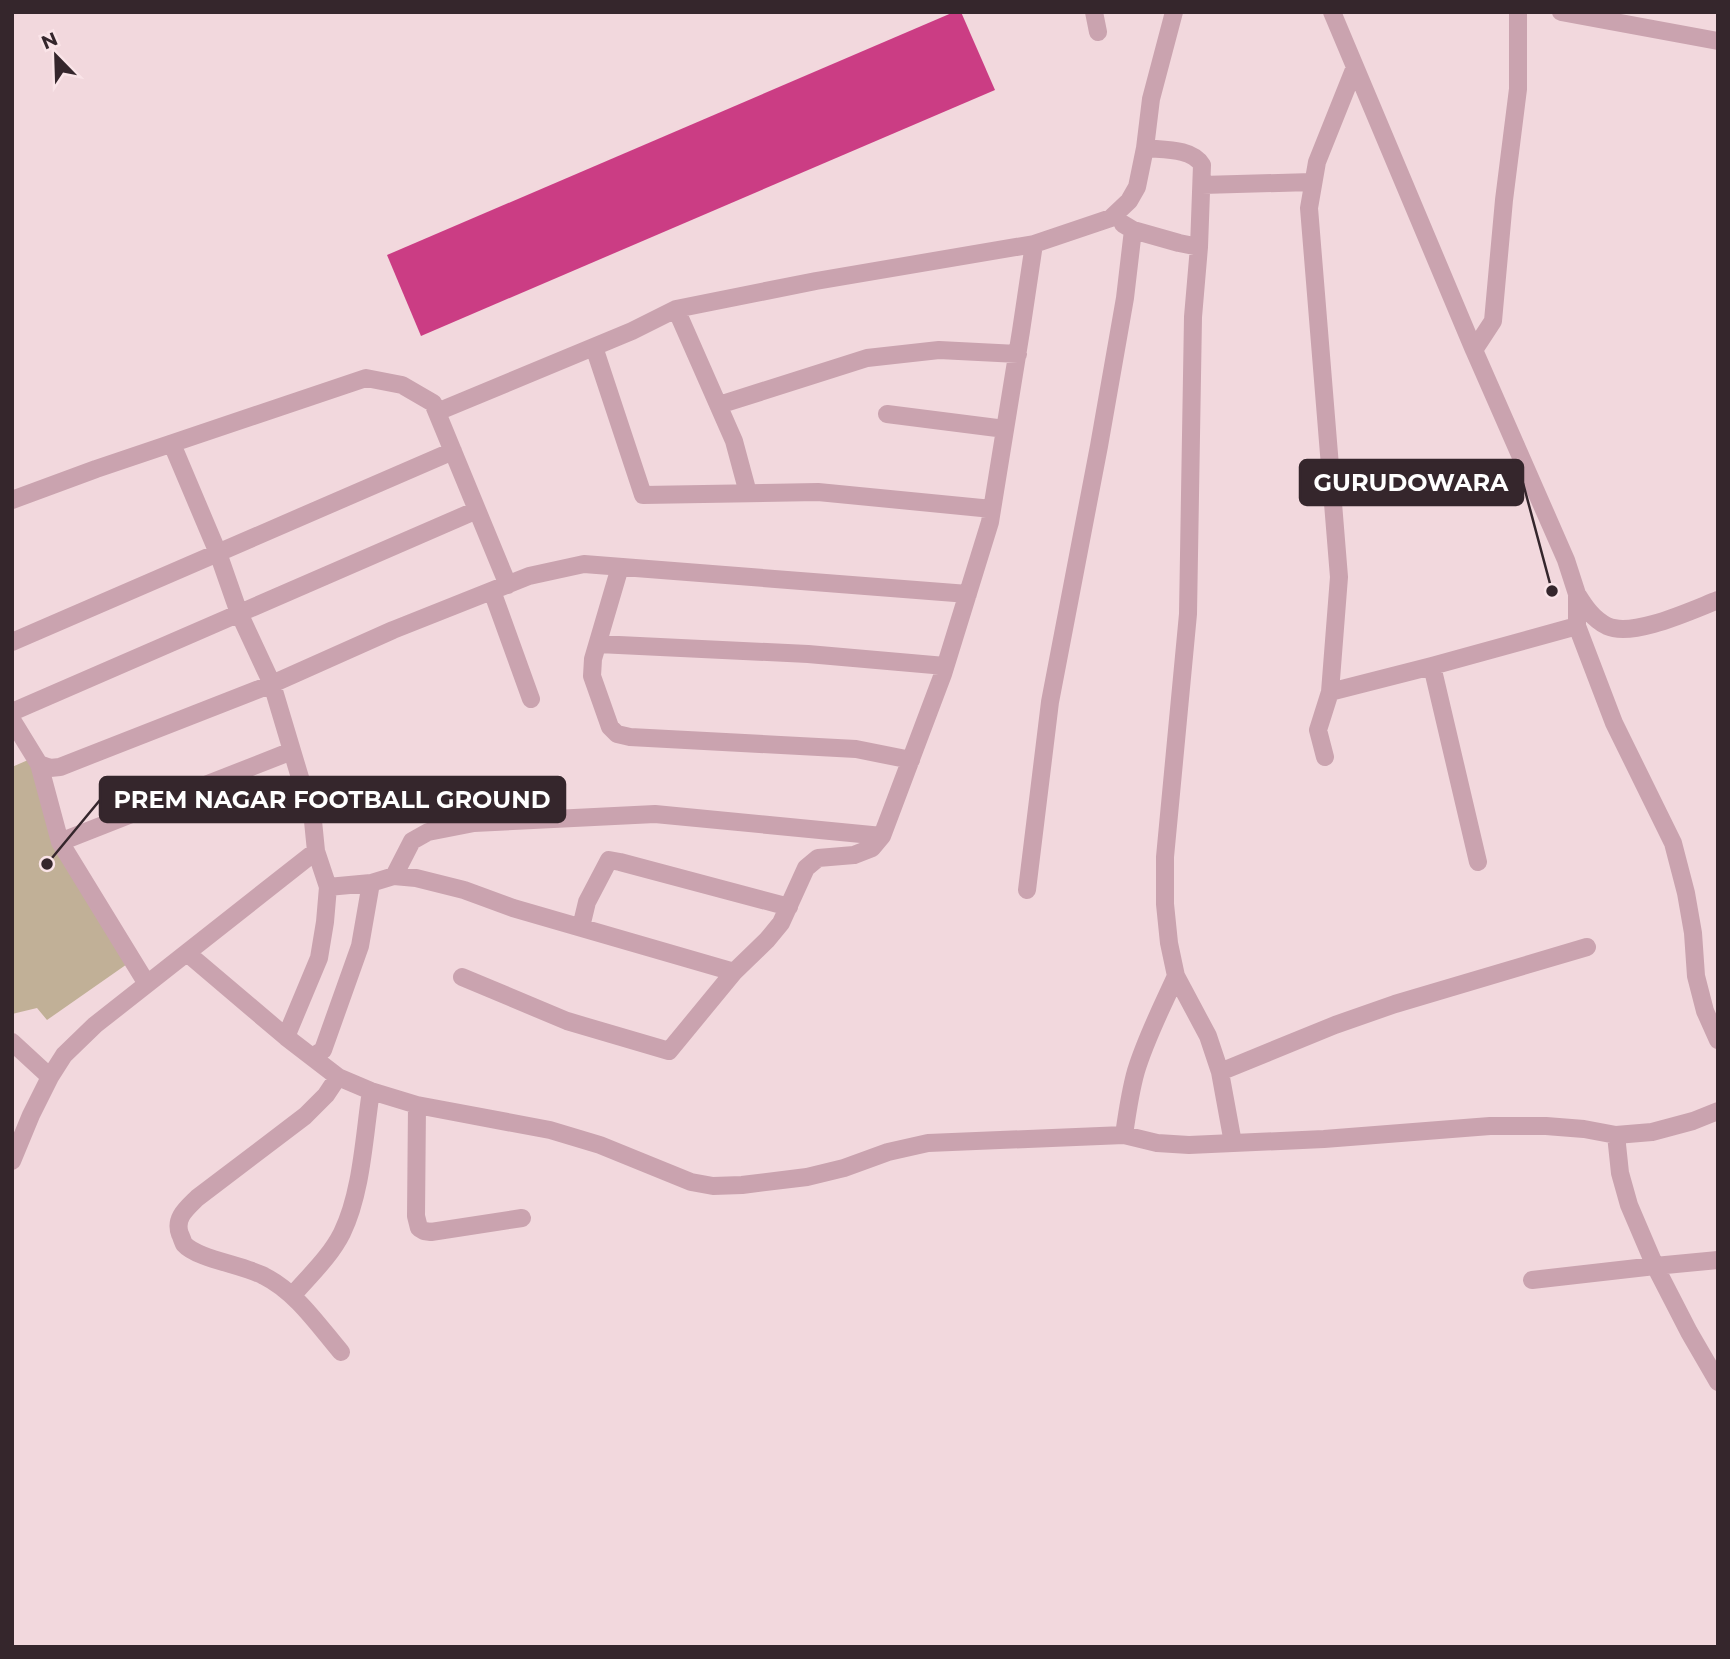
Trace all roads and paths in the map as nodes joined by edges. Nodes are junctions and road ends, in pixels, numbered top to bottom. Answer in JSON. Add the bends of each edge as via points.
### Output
{"nodes":[{"id":1,"x":1094,"y":12,"type":"edge"},
{"id":2,"x":1174,"y":12,"type":"edge"},
{"id":3,"x":1332,"y":12,"type":"edge"},
{"id":4,"x":1518,"y":12,"type":"edge"},
{"id":5,"x":1561,"y":12,"type":"edge"},
{"id":6,"x":1098,"y":32,"type":"dead end"},
{"id":7,"x":1718,"y":41,"type":"edge"},
{"id":8,"x":1355,"y":67,"type":"junction"},
{"id":9,"x":1145,"y":148,"type":"junction"},
{"id":10,"x":1312,"y":182,"type":"junction"},
{"id":11,"x":1202,"y":185,"type":"junction"},
{"id":12,"x":1111,"y":218,"type":"junction"},
{"id":13,"x":1133,"y":230,"type":"junction"},
{"id":14,"x":1034,"y":244,"type":"junction"},
{"id":15,"x":1199,"y":247,"type":"junction"},
{"id":16,"x":676,"y":309,"type":"junction"},
{"id":17,"x":594,"y":347,"type":"junction"},
{"id":18,"x":1474,"y":350,"type":"junction"},
{"id":19,"x":1017,"y":354,"type":"junction"},
{"id":20,"x":719,"y":405,"type":"junction"},
{"id":21,"x":437,"y":412,"type":"junction"},
{"id":22,"x":887,"y":414,"type":"dead end"},
{"id":23,"x":1005,"y":429,"type":"junction"},
{"id":24,"x":172,"y":444,"type":"junction"},
{"id":25,"x":453,"y":451,"type":"junction"},
{"id":26,"x":748,"y":493,"type":"junction"},
{"id":27,"x":12,"y":500,"type":"edge"},
{"id":28,"x":992,"y":509,"type":"junction"},
{"id":29,"x":477,"y":510,"type":"junction"},
{"id":30,"x":218,"y":553,"type":"junction"},
{"id":31,"x":620,"y":567,"type":"junction"},
{"id":32,"x":500,"y":588,"type":"junction"},
{"id":33,"x":968,"y":594,"type":"junction"},
{"id":34,"x":1577,"y":594,"type":"junction"},
{"id":35,"x":1718,"y":600,"type":"edge"},
{"id":36,"x":239,"y":613,"type":"junction"},
{"id":37,"x":1577,"y":626,"type":"junction"},
{"id":38,"x":12,"y":642,"type":"edge"},
{"id":39,"x":598,"y":644,"type":"junction"},
{"id":40,"x":946,"y":666,"type":"junction"},
{"id":41,"x":1432,"y":666,"type":"junction"},
{"id":42,"x":272,"y":684,"type":"junction"},
{"id":43,"x":1330,"y":692,"type":"junction"},
{"id":44,"x":531,"y":699,"type":"dead end"},
{"id":45,"x":12,"y":712,"type":"edge"},
{"id":46,"x":12,"y":720,"type":"edge"},
{"id":47,"x":292,"y":751,"type":"junction"},
{"id":48,"x":1325,"y":757,"type":"dead end"},
{"id":49,"x":911,"y":760,"type":"junction"},
{"id":50,"x":38,"y":764,"type":"junction"},
{"id":51,"x":882,"y":836,"type":"junction"},
{"id":52,"x":60,"y":842,"type":"junction"},
{"id":53,"x":316,"y":851,"type":"junction"},
{"id":54,"x":1478,"y":862,"type":"dead end"},
{"id":55,"x":394,"y":876,"type":"junction"},
{"id":56,"x":371,"y":883,"type":"junction"},
{"id":57,"x":327,"y":887,"type":"junction"},
{"id":58,"x":1027,"y":890,"type":"dead end"},
{"id":59,"x":789,"y":907,"type":"junction"},
{"id":60,"x":581,"y":927,"type":"junction"},
{"id":61,"x":1587,"y":947,"type":"dead end"},
{"id":62,"x":187,"y":953,"type":"junction"},
{"id":63,"x":734,"y":972,"type":"junction"},
{"id":64,"x":1176,"y":975,"type":"junction"},
{"id":65,"x":462,"y":978,"type":"dead end"},
{"id":66,"x":147,"y":984,"type":"junction"},
{"id":67,"x":286,"y":1037,"type":"junction"},
{"id":68,"x":1718,"y":1040,"type":"edge"},
{"id":69,"x":12,"y":1042,"type":"edge"},
{"id":70,"x":312,"y":1058,"type":"junction"},
{"id":71,"x":1220,"y":1072,"type":"junction"},
{"id":72,"x":50,"y":1077,"type":"junction"},
{"id":73,"x":338,"y":1077,"type":"junction"},
{"id":74,"x":371,"y":1091,"type":"junction"},
{"id":75,"x":417,"y":1105,"type":"junction"},
{"id":76,"x":1718,"y":1111,"type":"edge"},
{"id":77,"x":1124,"y":1135,"type":"junction"},
{"id":78,"x":1616,"y":1135,"type":"junction"},
{"id":79,"x":1233,"y":1143,"type":"junction"},
{"id":80,"x":12,"y":1161,"type":"edge"},
{"id":81,"x":522,"y":1218,"type":"dead end"},
{"id":82,"x":1718,"y":1260,"type":"edge"},
{"id":83,"x":1655,"y":1266,"type":"junction"},
{"id":84,"x":1532,"y":1280,"type":"dead end"},
{"id":85,"x":292,"y":1296,"type":"junction"},
{"id":86,"x":341,"y":1352,"type":"dead end"},
{"id":87,"x":1718,"y":1382,"type":"edge"}],
"edges":[{"from":1,"to":6,"type":"street"},
{"from":2,"to":9,"type":"street","via":[[1151,99]]},
{"from":3,"to":8,"type":"street"},
{"from":4,"to":18,"type":"street","via":[[1518,89],[1493,321]]},
{"from":5,"to":7,"type":"street"},
{"from":8,"to":10,"type":"street"},
{"from":8,"to":18,"type":"street"},
{"from":9,"to":11,"type":"street","via":[[1198,158]]},
{"from":9,"to":12,"type":"street","via":[[1137,187]]},
{"from":10,"to":11,"type":"street"},
{"from":10,"to":43,"type":"street","via":[[1309,208],[1339,577]]},
{"from":11,"to":15,"type":"street"},
{"from":12,"to":13,"type":"street"},
{"from":12,"to":14,"type":"street"},
{"from":13,"to":15,"type":"street"},
{"from":13,"to":58,"type":"street","via":[[1125,298],[1050,702]]},
{"from":14,"to":16,"type":"street"},
{"from":14,"to":19,"type":"street"},
{"from":15,"to":64,"type":"street","via":[[1193,317],[1188,614],[1165,857],[1165,904]]},
{"from":16,"to":17,"type":"street"},
{"from":16,"to":20,"type":"street"},
{"from":17,"to":21,"type":"street"},
{"from":17,"to":26,"type":"street","via":[[643,495]]},
{"from":18,"to":34,"type":"street"},
{"from":19,"to":20,"type":"street","via":[[939,351],[867,358]]},
{"from":19,"to":23,"type":"street"},
{"from":20,"to":26,"type":"street"},
{"from":21,"to":24,"type":"street","via":[[433,403],[402,385],[366,378]]},
{"from":21,"to":25,"type":"street"},
{"from":22,"to":23,"type":"street"},
{"from":23,"to":28,"type":"street"},
{"from":24,"to":27,"type":"street"},
{"from":24,"to":30,"type":"street"},
{"from":25,"to":29,"type":"street"},
{"from":25,"to":30,"type":"street"},
{"from":26,"to":28,"type":"street","via":[[818,492]]},
{"from":28,"to":33,"type":"street"},
{"from":29,"to":32,"type":"street"},
{"from":29,"to":36,"type":"street"},
{"from":30,"to":36,"type":"street"},
{"from":30,"to":38,"type":"street"},
{"from":31,"to":32,"type":"street","via":[[584,564],[529,576]]},
{"from":31,"to":33,"type":"street"},
{"from":31,"to":39,"type":"street"},
{"from":32,"to":42,"type":"street"},
{"from":32,"to":44,"type":"street"},
{"from":33,"to":40,"type":"street"},
{"from":34,"to":35,"type":"street","via":[[1590,614],[1609,627],[1634,628]]},
{"from":34,"to":37,"type":"street"},
{"from":36,"to":42,"type":"street"},
{"from":36,"to":45,"type":"street"},
{"from":37,"to":41,"type":"street"},
{"from":37,"to":68,"type":"street","via":[[1615,723],[1673,843],[1686,892],[1696,976]]},
{"from":39,"to":40,"type":"street"},
{"from":39,"to":49,"type":"street","via":[[593,676],[610,727],[617,734],[856,749]]},
{"from":40,"to":49,"type":"street"},
{"from":41,"to":43,"type":"street"},
{"from":41,"to":54,"type":"street"},
{"from":42,"to":47,"type":"street"},
{"from":42,"to":50,"type":"street","via":[[60,767]]},
{"from":43,"to":48,"type":"street","via":[[1318,730]]},
{"from":46,"to":50,"type":"street"},
{"from":47,"to":52,"type":"street"},
{"from":47,"to":53,"type":"street","via":[[313,821]]},
{"from":49,"to":51,"type":"street"},
{"from":50,"to":52,"type":"street"},
{"from":51,"to":55,"type":"street","via":[[655,814],[474,823],[428,832],[412,841]]},
{"from":51,"to":59,"type":"street","via":[[872,848],[855,855],[818,858],[806,868]]},
{"from":52,"to":66,"type":"street"},
{"from":53,"to":57,"type":"street"},
{"from":53,"to":62,"type":"street"},
{"from":55,"to":56,"type":"street"},
{"from":55,"to":60,"type":"street","via":[[464,890]]},
{"from":56,"to":57,"type":"street"},
{"from":56,"to":70,"type":"street","via":[[354,964],[323,1050]]},
{"from":57,"to":67,"type":"street","via":[[319,958]]},
{"from":59,"to":60,"type":"street","via":[[609,860],[587,902]]},
{"from":59,"to":63,"type":"street","via":[[781,923]]},
{"from":60,"to":63,"type":"street"},
{"from":61,"to":71,"type":"street","via":[[1395,1004]]},
{"from":62,"to":66,"type":"street"},
{"from":62,"to":67,"type":"street"},
{"from":63,"to":65,"type":"street","via":[[669,1051],[566,1021]]},
{"from":64,"to":71,"type":"street","via":[[1208,1036]]},
{"from":64,"to":77,"type":"street","via":[[1136,1070]]},
{"from":66,"to":72,"type":"street","via":[[71,1048]]},
{"from":67,"to":70,"type":"street"},
{"from":69,"to":72,"type":"street"},
{"from":70,"to":73,"type":"street"},
{"from":71,"to":79,"type":"street"},
{"from":72,"to":80,"type":"street"},
{"from":73,"to":74,"type":"street"},
{"from":73,"to":85,"type":"street","via":[[305,1116],[197,1198],[182,1213],[178,1227],[183,1243],[196,1253],[266,1277]]},
{"from":74,"to":75,"type":"street"},
{"from":74,"to":85,"type":"street","via":[[352,1208],[341,1235]]},
{"from":75,"to":77,"type":"street","via":[[550,1130],[713,1186],[807,1177],[928,1143]]},
{"from":75,"to":81,"type":"street","via":[[419,1228],[431,1232]]},
{"from":76,"to":78,"type":"street","via":[[1652,1132]]},
{"from":77,"to":79,"type":"street","via":[[1157,1143]]},
{"from":78,"to":79,"type":"street","via":[[1546,1126],[1490,1126]]},
{"from":78,"to":83,"type":"street","via":[[1629,1205]]},
{"from":82,"to":83,"type":"street"},
{"from":83,"to":84,"type":"street"},
{"from":83,"to":87,"type":"street"},
{"from":85,"to":86,"type":"street"}]}
